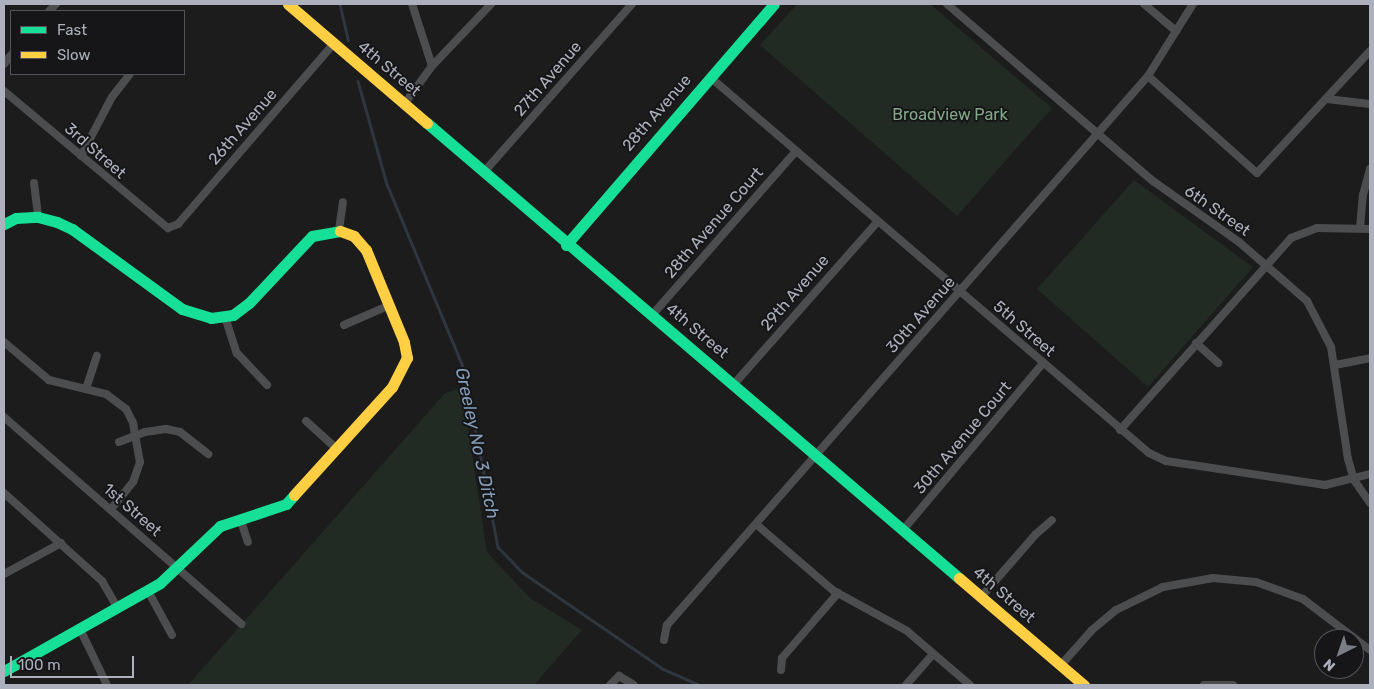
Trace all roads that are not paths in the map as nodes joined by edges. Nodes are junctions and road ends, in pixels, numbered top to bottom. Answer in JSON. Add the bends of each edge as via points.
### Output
{"nodes":[{"id":1,"x":288,"y":4,"type":"edge"},
{"id":2,"x":412,"y":4,"type":"edge"},
{"id":3,"x":491,"y":4,"type":"edge"},
{"id":4,"x":632,"y":4,"type":"edge"},
{"id":5,"x":774,"y":4,"type":"edge"},
{"id":6,"x":947,"y":4,"type":"edge"},
{"id":7,"x":1144,"y":4,"type":"edge"},
{"id":8,"x":1193,"y":4,"type":"edge"},
{"id":9,"x":1176,"y":31,"type":"junction"},
{"id":10,"x":334,"y":43,"type":"junction"},
{"id":11,"x":1370,"y":51,"type":"edge"},
{"id":12,"x":432,"y":66,"type":"junction"},
{"id":13,"x":129,"y":75,"type":"edge"},
{"id":14,"x":710,"y":76,"type":"junction"},
{"id":15,"x":1148,"y":76,"type":"junction"},
{"id":16,"x":4,"y":91,"type":"edge"},
{"id":17,"x":1327,"y":99,"type":"junction"},
{"id":18,"x":405,"y":103,"type":"junction"},
{"id":19,"x":1370,"y":104,"type":"edge"},
{"id":20,"x":1098,"y":134,"type":"junction"},
{"id":21,"x":796,"y":150,"type":"junction"},
{"id":22,"x":81,"y":156,"type":"junction"},
{"id":23,"x":1370,"y":169,"type":"edge"},
{"id":24,"x":484,"y":172,"type":"junction"},
{"id":25,"x":34,"y":183,"type":"dead end"},
{"id":26,"x":343,"y":202,"type":"dead end"},
{"id":27,"x":38,"y":217,"type":"junction"},
{"id":28,"x":878,"y":221,"type":"junction"},
{"id":29,"x":4,"y":224,"type":"edge"},
{"id":30,"x":171,"y":226,"type":"joint"},
{"id":31,"x":1360,"y":228,"type":"junction"},
{"id":32,"x":1370,"y":229,"type":"edge"},
{"id":33,"x":339,"y":230,"type":"junction"},
{"id":34,"x":566,"y":245,"type":"junction"},
{"id":35,"x":1266,"y":265,"type":"junction"},
{"id":36,"x":960,"y":291,"type":"junction"},
{"id":37,"x":388,"y":306,"type":"junction"},
{"id":38,"x":653,"y":314,"type":"junction"},
{"id":39,"x":225,"y":317,"type":"junction"},
{"id":40,"x":344,"y":325,"type":"dead end"},
{"id":41,"x":4,"y":342,"type":"edge"},
{"id":42,"x":1196,"y":343,"type":"junction"},
{"id":43,"x":96,"y":356,"type":"dead end"},
{"id":44,"x":1370,"y":358,"type":"edge"},
{"id":45,"x":1218,"y":362,"type":"dead end"},
{"id":46,"x":1043,"y":363,"type":"junction"},
{"id":47,"x":1335,"y":365,"type":"junction"},
{"id":48,"x":734,"y":384,"type":"junction"},
{"id":49,"x":267,"y":385,"type":"dead end"},
{"id":50,"x":86,"y":389,"type":"junction"},
{"id":51,"x":4,"y":417,"type":"edge"},
{"id":52,"x":306,"y":422,"type":"dead end"},
{"id":53,"x":1120,"y":430,"type":"junction"},
{"id":54,"x":136,"y":436,"type":"junction"},
{"id":55,"x":120,"y":442,"type":"dead end"},
{"id":56,"x":337,"y":449,"type":"junction"},
{"id":57,"x":208,"y":454,"type":"dead end"},
{"id":58,"x":816,"y":455,"type":"junction"},
{"id":59,"x":1370,"y":474,"type":"edge"},
{"id":60,"x":1354,"y":480,"type":"junction"},
{"id":61,"x":4,"y":493,"type":"edge"},
{"id":62,"x":1370,"y":503,"type":"edge"},
{"id":63,"x":111,"y":509,"type":"junction"},
{"id":64,"x":1052,"y":520,"type":"dead end"},
{"id":65,"x":241,"y":521,"type":"junction"},
{"id":66,"x":756,"y":524,"type":"junction"},
{"id":67,"x":903,"y":530,"type":"junction"},
{"id":68,"x":248,"y":542,"type":"dead end"},
{"id":69,"x":61,"y":543,"type":"junction"},
{"id":70,"x":178,"y":568,"type":"junction"},
{"id":71,"x":4,"y":574,"type":"edge"},
{"id":72,"x":148,"y":591,"type":"junction"},
{"id":73,"x":838,"y":593,"type":"junction"},
{"id":74,"x":981,"y":596,"type":"junction"},
{"id":75,"x":117,"y":607,"type":"junction"},
{"id":76,"x":241,"y":624,"type":"dead end"},
{"id":77,"x":80,"y":629,"type":"junction"},
{"id":78,"x":172,"y":635,"type":"dead end"},
{"id":79,"x":664,"y":640,"type":"dead end"},
{"id":80,"x":1370,"y":650,"type":"edge"},
{"id":81,"x":933,"y":654,"type":"junction"},
{"id":82,"x":1061,"y":665,"type":"junction"},
{"id":83,"x":781,"y":670,"type":"dead end"},
{"id":84,"x":4,"y":671,"type":"edge"},
{"id":85,"x":107,"y":685,"type":"edge"},
{"id":86,"x":610,"y":685,"type":"edge"},
{"id":87,"x":634,"y":685,"type":"edge"},
{"id":88,"x":906,"y":685,"type":"edge"},
{"id":89,"x":970,"y":685,"type":"edge"},
{"id":90,"x":1084,"y":685,"type":"edge"},
{"id":91,"x":1204,"y":685,"type":"edge"},
{"id":92,"x":1233,"y":685,"type":"edge"}],
"edges":[{"from":1,"to":10,"type":"street","name":"4th Street"},
{"from":2,"to":12,"type":"street"},
{"from":3,"to":12,"type":"street"},
{"from":4,"to":24,"type":"street","name":"27th Avenue"},
{"from":5,"to":14,"type":"street","name":"28th Avenue"},
{"from":6,"to":20,"type":"street","name":"6th Street"},
{"from":7,"to":9,"type":"street"},
{"from":8,"to":9,"type":"street","name":"30th Avenue"},
{"from":9,"to":15,"type":"street","name":"30th Avenue"},
{"from":10,"to":18,"type":"street","name":"4th Street"},
{"from":10,"to":30,"type":"street","name":"26th Avenue","via":[[178,224]]},
{"from":11,"to":17,"type":"street"},
{"from":12,"to":18,"type":"street"},
{"from":13,"to":22,"type":"street","via":[[112,96]]},
{"from":14,"to":21,"type":"street","name":"5th Street"},
{"from":14,"to":34,"type":"street","name":"28th Avenue"},
{"from":15,"to":17,"type":"street","via":[[1257,172]]},
{"from":15,"to":20,"type":"street","name":"30th Avenue"},
{"from":16,"to":22,"type":"street","name":"3rd Street"},
{"from":17,"to":19,"type":"street"},
{"from":18,"to":24,"type":"street","name":"4th Street"},
{"from":20,"to":35,"type":"street","name":"6th Street","via":[[1152,180]]},
{"from":20,"to":36,"type":"street","name":"30th Avenue"},
{"from":21,"to":28,"type":"street","name":"5th Street"},
{"from":21,"to":38,"type":"street","name":"28th Avenue Court"},
{"from":22,"to":30,"type":"street","name":"3rd Street","via":[[156,220],[168,228]]},
{"from":23,"to":31,"type":"street","via":[[1363,195]]},
{"from":24,"to":34,"type":"street","name":"4th Street"},
{"from":25,"to":27,"type":"street"},
{"from":26,"to":33,"type":"street"},
{"from":27,"to":29,"type":"street","via":[[16,218]]},
{"from":27,"to":39,"type":"street","via":[[72,229],[182,309],[211,318]]},
{"from":28,"to":36,"type":"street","name":"5th Street"},
{"from":28,"to":48,"type":"street","name":"29th Avenue"},
{"from":31,"to":32,"type":"street"},
{"from":31,"to":35,"type":"street","via":[[1317,228],[1299,232]]},
{"from":33,"to":37,"type":"street","via":[[354,236],[363,245]]},
{"from":33,"to":39,"type":"street","via":[[320,231],[305,240],[249,304]]},
{"from":34,"to":38,"type":"street","name":"4th Street"},
{"from":35,"to":42,"type":"street"},
{"from":35,"to":47,"type":"street","name":"6th Street","via":[[1311,307],[1326,334]]},
{"from":36,"to":46,"type":"street","name":"5th Street"},
{"from":36,"to":58,"type":"street","name":"30th Avenue"},
{"from":37,"to":40,"type":"street"},
{"from":37,"to":56,"type":"street","via":[[404,342],[406,364],[392,387]]},
{"from":38,"to":48,"type":"street","name":"4th Street"},
{"from":39,"to":49,"type":"street","via":[[237,353]]},
{"from":41,"to":50,"type":"street","via":[[49,380]]},
{"from":42,"to":45,"type":"street"},
{"from":42,"to":53,"type":"street"},
{"from":43,"to":50,"type":"street"},
{"from":44,"to":47,"type":"street"},
{"from":46,"to":53,"type":"street","name":"5th Street"},
{"from":46,"to":67,"type":"street","name":"30th Avenue Court"},
{"from":47,"to":60,"type":"street","name":"6th Street","via":[[1345,446]]},
{"from":48,"to":58,"type":"street","name":"4th Street"},
{"from":50,"to":54,"type":"street","via":[[106,394],[121,403],[133,423]]},
{"from":51,"to":63,"type":"street","name":"1st Street"},
{"from":52,"to":56,"type":"street"},
{"from":53,"to":60,"type":"street","name":"5th Street","via":[[1149,453],[1166,460],[1325,486]]},
{"from":54,"to":55,"type":"street"},
{"from":54,"to":57,"type":"street","via":[[166,429],[180,432]]},
{"from":54,"to":63,"type":"street","via":[[139,469],[133,482]]},
{"from":56,"to":65,"type":"street","via":[[286,504]]},
{"from":58,"to":66,"type":"street","name":"30th Avenue"},
{"from":58,"to":67,"type":"street","name":"4th Street"},
{"from":59,"to":60,"type":"street","name":"5th Street"},
{"from":60,"to":62,"type":"street","name":"6th Street"},
{"from":61,"to":69,"type":"street"},
{"from":63,"to":70,"type":"street","name":"1st Street"},
{"from":64,"to":74,"type":"street"},
{"from":65,"to":68,"type":"street"},
{"from":65,"to":70,"type":"street","via":[[220,526],[208,534]]},
{"from":66,"to":73,"type":"street"},
{"from":66,"to":79,"type":"street","name":"30th Avenue","via":[[667,625]]},
{"from":67,"to":74,"type":"street","name":"4th Street"},
{"from":69,"to":71,"type":"street"},
{"from":69,"to":75,"type":"street","via":[[102,581]]},
{"from":70,"to":72,"type":"street"},
{"from":70,"to":76,"type":"street","name":"1st Street"},
{"from":72,"to":75,"type":"street"},
{"from":72,"to":78,"type":"street"},
{"from":73,"to":81,"type":"street","via":[[880,614]]},
{"from":73,"to":83,"type":"street","via":[[782,658]]},
{"from":74,"to":82,"type":"street","name":"4th Street"},
{"from":75,"to":77,"type":"street"},
{"from":77,"to":84,"type":"street"},
{"from":77,"to":85,"type":"street"},
{"from":80,"to":82,"type":"street","via":[[1303,599],[1256,582],[1213,578],[1163,587],[1116,610],[1092,630]]},
{"from":81,"to":88,"type":"street"},
{"from":81,"to":89,"type":"street"},
{"from":82,"to":90,"type":"street","name":"4th Street"},
{"from":86,"to":87,"type":"street","via":[[618,676]]},
{"from":91,"to":92,"type":"street"}]}
